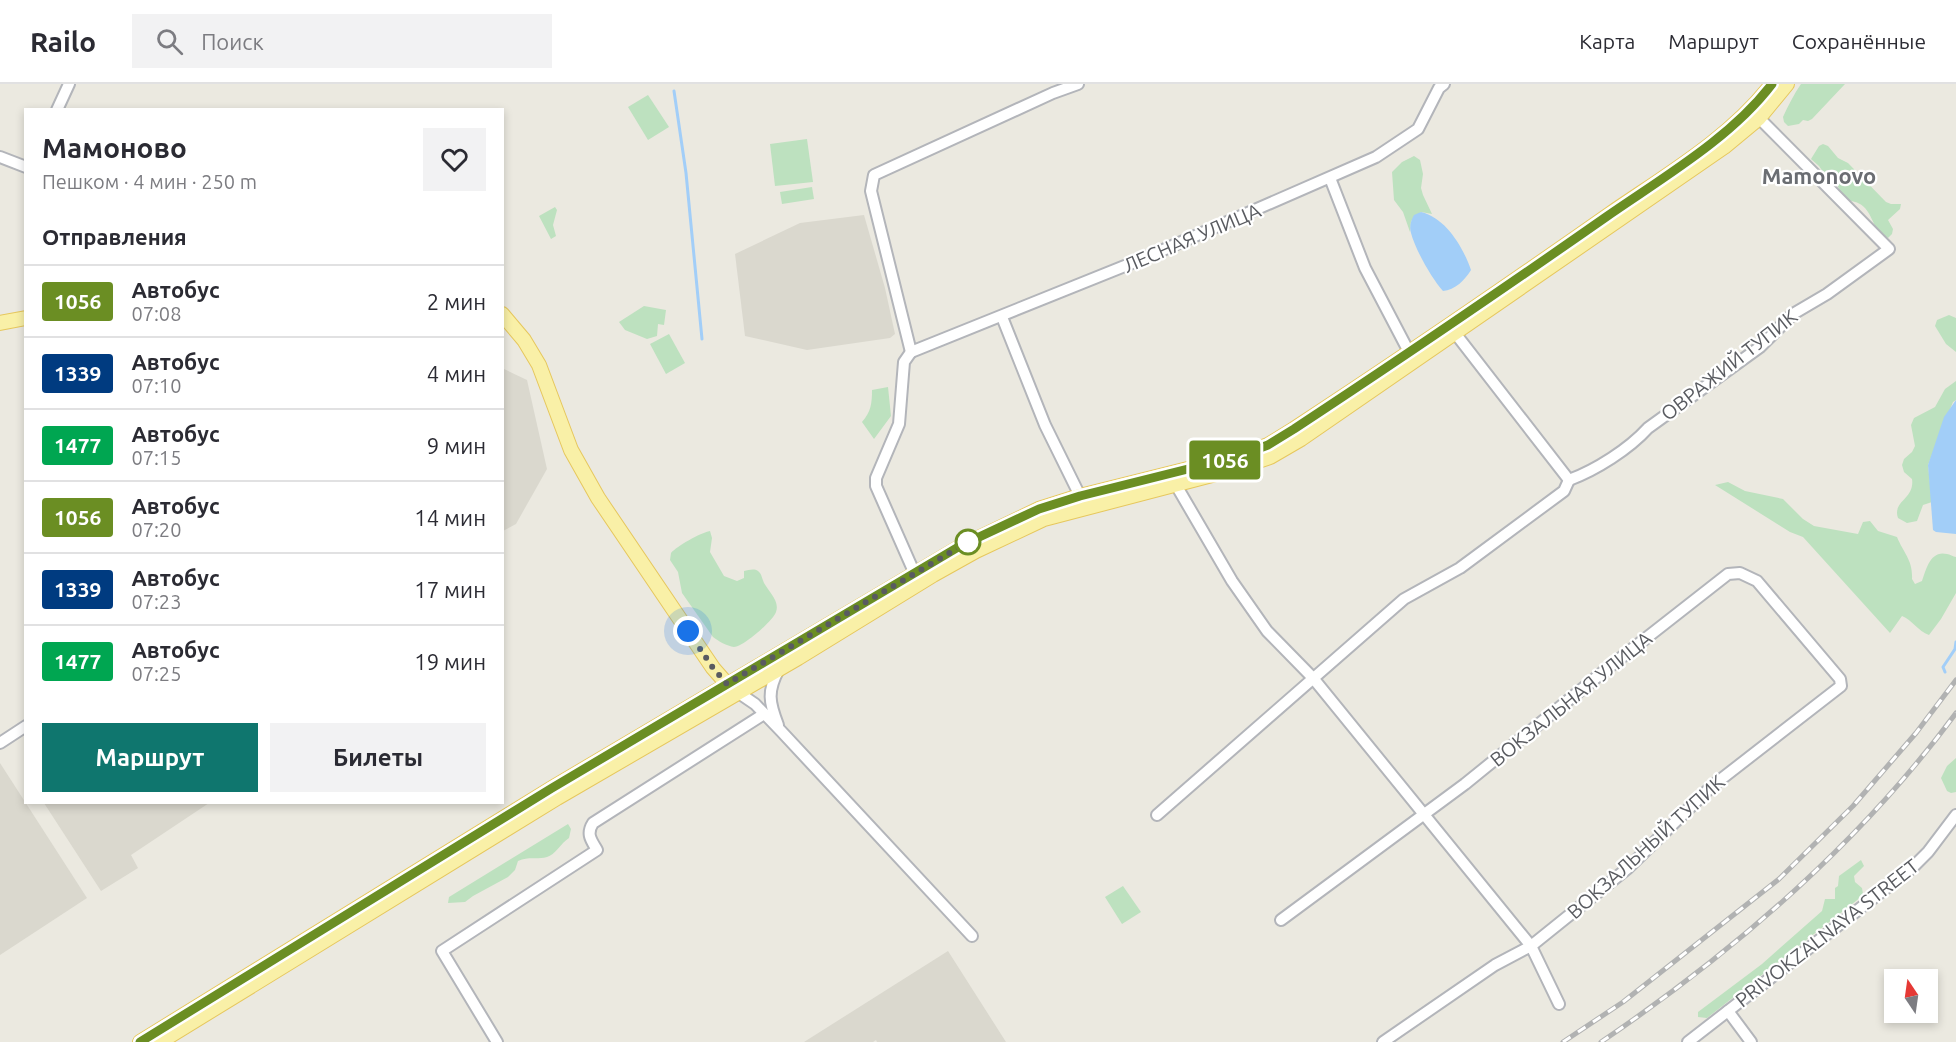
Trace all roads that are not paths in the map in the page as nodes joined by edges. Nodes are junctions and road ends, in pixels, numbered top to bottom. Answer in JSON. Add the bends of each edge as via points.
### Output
{"nodes":[{"id":1,"x":69,"y":84,"type":"edge"},
{"id":2,"x":1078,"y":84,"type":"edge"},
{"id":3,"x":1444,"y":84,"type":"edge"},
{"id":4,"x":1772,"y":84,"type":"edge"},
{"id":5,"x":1787,"y":84,"type":"edge"},
{"id":6,"x":58,"y":108,"type":"edge"},
{"id":7,"x":1759,"y":118,"type":"junction"},
{"id":8,"x":0,"y":158,"type":"edge"},
{"id":9,"x":24,"y":166,"type":"edge"},
{"id":10,"x":1330,"y":178,"type":"junction"},
{"id":11,"x":504,"y":316,"type":"edge"},
{"id":12,"x":1002,"y":317,"type":"junction"},
{"id":13,"x":24,"y":318,"type":"edge"},
{"id":14,"x":0,"y":324,"type":"edge"},
{"id":15,"x":1455,"y":333,"type":"junction"},
{"id":16,"x":911,"y":352,"type":"junction"},
{"id":17,"x":1409,"y":352,"type":"junction"},
{"id":18,"x":1569,"y":480,"type":"junction"},
{"id":19,"x":1176,"y":485,"type":"junction"},
{"id":20,"x":1080,"y":496,"type":"junction"},
{"id":21,"x":914,"y":572,"type":"junction"},
{"id":22,"x":779,"y":669,"type":"junction"},
{"id":23,"x":1313,"y":678,"type":"junction"},
{"id":24,"x":1841,"y":683,"type":"joint"},
{"id":25,"x":733,"y":688,"type":"junction"},
{"id":26,"x":764,"y":714,"type":"junction"},
{"id":27,"x":24,"y":727,"type":"edge"},
{"id":28,"x":780,"y":731,"type":"junction"},
{"id":29,"x":0,"y":743,"type":"edge"},
{"id":30,"x":1157,"y":815,"type":"dead end"},
{"id":31,"x":1425,"y":815,"type":"junction"},
{"id":32,"x":1956,"y":815,"type":"edge"},
{"id":33,"x":1281,"y":920,"type":"dead end"},
{"id":34,"x":972,"y":936,"type":"dead end"},
{"id":35,"x":1531,"y":946,"type":"junction"},
{"id":36,"x":1559,"y":1004,"type":"dead end"},
{"id":37,"x":1728,"y":1011,"type":"junction"},
{"id":38,"x":140,"y":1042,"type":"edge"},
{"id":39,"x":160,"y":1042,"type":"edge"},
{"id":40,"x":497,"y":1042,"type":"edge"},
{"id":41,"x":1383,"y":1042,"type":"edge"},
{"id":42,"x":1688,"y":1042,"type":"edge"},
{"id":43,"x":1751,"y":1042,"type":"edge"}],
"edges":[{"from":1,"to":6,"type":"street"},
{"from":2,"to":16,"type":"street","via":[[874,175],[871,191]]},
{"from":3,"to":10,"type":"street","name":"ЛЕСНАЯ УЛИЦА","via":[[1418,129],[1376,157]]},
{"from":4,"to":17,"type":"main road","via":[[1718,138]]},
{"from":5,"to":7,"type":"main road"},
{"from":7,"to":15,"type":"main road","via":[[1678,180]]},
{"from":7,"to":18,"type":"street","name":"ОВРАЖИЙ ТУПИК","via":[[1889,249],[1793,314],[1760,347],[1640,437],[1588,473]]},
{"from":8,"to":9,"type":"street"},
{"from":10,"to":12,"type":"street","name":"ЛЕСНАЯ УЛИЦА"},
{"from":10,"to":17,"type":"street","via":[[1365,268]]},
{"from":11,"to":25,"type":"main road","via":[[539,365],[571,450],[598,498],[707,659]]},
{"from":12,"to":16,"type":"street","name":"ЛЕСНАЯ УЛИЦА"},
{"from":12,"to":20,"type":"street","via":[[1045,425]]},
{"from":13,"to":14,"type":"main road"},
{"from":15,"to":18,"type":"street"},
{"from":15,"to":19,"type":"main road","via":[[1334,418],[1270,457]]},
{"from":16,"to":21,"type":"street","via":[[904,362],[900,424],[876,486]]},
{"from":17,"to":20,"type":"main road","via":[[1268,445],[1236,457]]},
{"from":18,"to":23,"type":"street","via":[[1564,491],[1460,568],[1404,599]]},
{"from":19,"to":22,"type":"main road","via":[[1062,513],[1008,535],[933,575]]},
{"from":19,"to":23,"type":"street","via":[[1249,606],[1267,631]]},
{"from":20,"to":21,"type":"main road","via":[[1003,524]]},
{"from":21,"to":25,"type":"main road"},
{"from":22,"to":25,"type":"main road"},
{"from":22,"to":28,"type":"street","via":[[770,696]]},
{"from":23,"to":30,"type":"street"},
{"from":23,"to":31,"type":"street"},
{"from":24,"to":31,"type":"street","name":"ВОКЗАЛЬНАЯ УЛИЦА","via":[[1757,581],[1740,573],[1728,574]]},
{"from":24,"to":35,"type":"street","name":"ВОКЗАЛЬНЫЙ ТУПИК","via":[[1711,786],[1628,868]]},
{"from":25,"to":26,"type":"street"},
{"from":25,"to":38,"type":"main road","via":[[552,788]]},
{"from":25,"to":39,"type":"main road"},
{"from":26,"to":28,"type":"street"},
{"from":26,"to":40,"type":"street","via":[[593,823],[590,837],[597,850],[442,951]]},
{"from":27,"to":29,"type":"street"},
{"from":28,"to":34,"type":"street"},
{"from":31,"to":33,"type":"street","name":"ВОКЗАЛЬНАЯ УЛИЦА"},
{"from":31,"to":35,"type":"street"},
{"from":32,"to":37,"type":"street","name":"PRIVOKZALNAYA STREET","via":[[1912,868]]},
{"from":35,"to":36,"type":"street"},
{"from":35,"to":41,"type":"street","name":"ВОКЗАЛЬНЫЙ ТУПИК","via":[[1495,965]]},
{"from":37,"to":42,"type":"street","name":"PRIVOKZALNAYA STREET"},
{"from":37,"to":43,"type":"street"}]}
